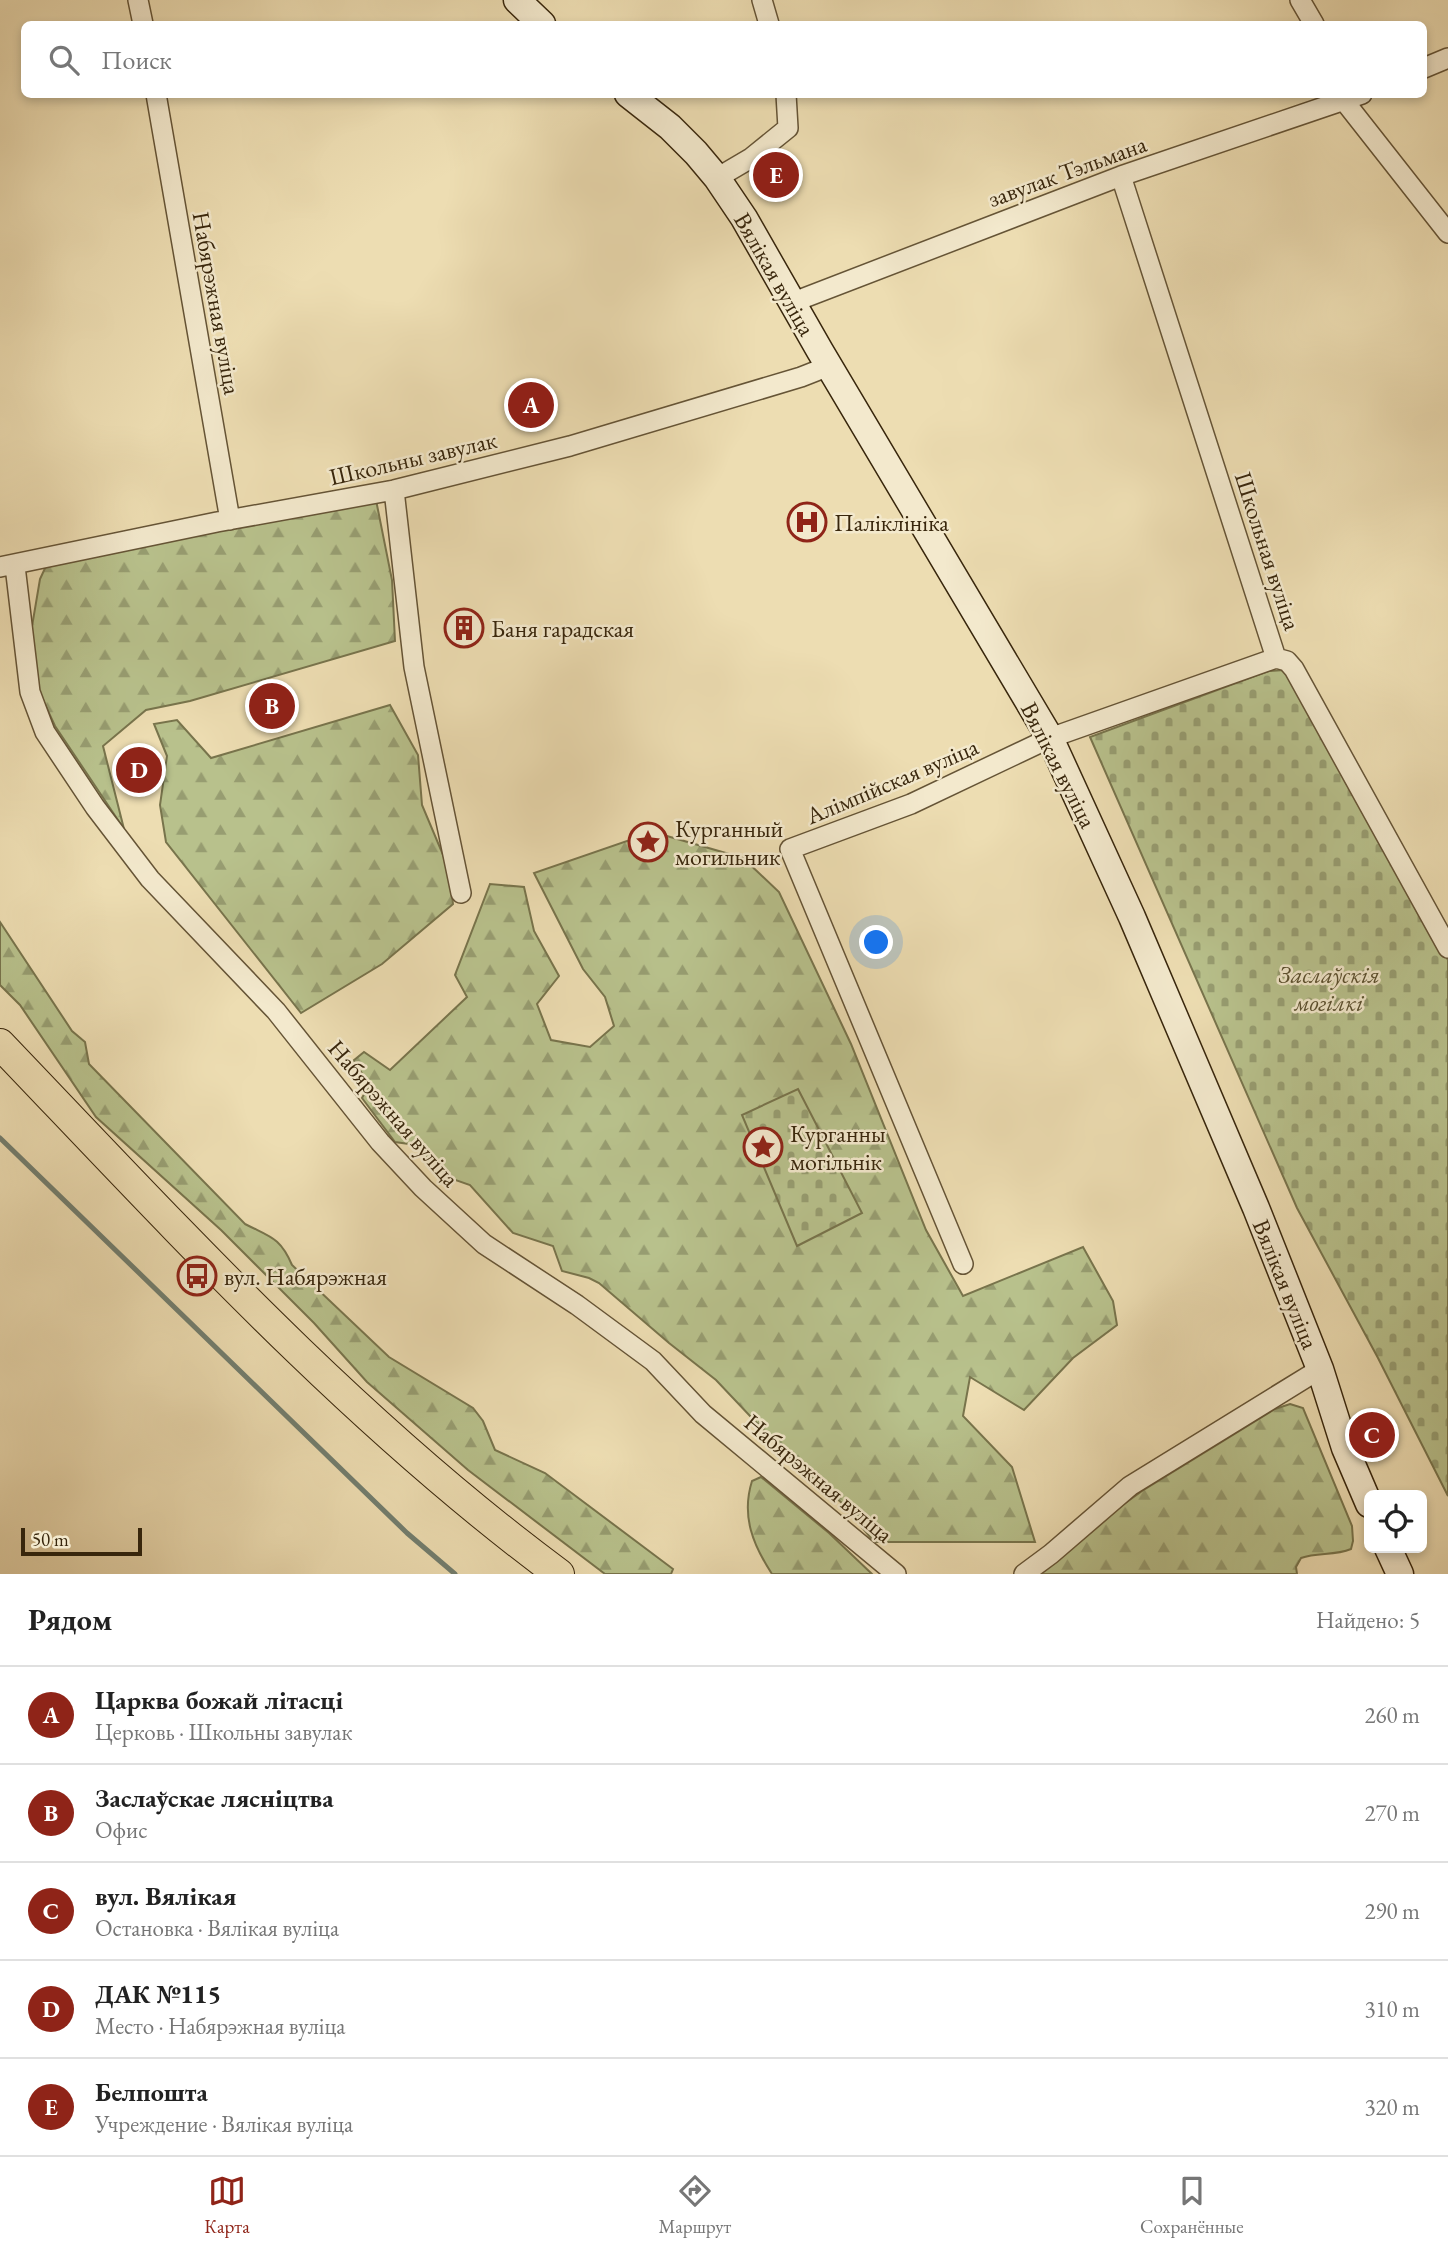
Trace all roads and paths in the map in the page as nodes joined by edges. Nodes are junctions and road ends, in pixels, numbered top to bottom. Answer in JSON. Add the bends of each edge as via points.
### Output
{"nodes":[{"id":1,"x":138,"y":0,"type":"edge"},
{"id":2,"x":517,"y":0,"type":"edge"},
{"id":3,"x":762,"y":0,"type":"edge"},
{"id":4,"x":1300,"y":0,"type":"edge"},
{"id":5,"x":142,"y":21,"type":"edge"},
{"id":6,"x":539,"y":21,"type":"edge"},
{"id":7,"x":768,"y":21,"type":"edge"},
{"id":8,"x":1312,"y":21,"type":"edge"},
{"id":9,"x":1448,"y":58,"type":"edge"},
{"id":10,"x":1427,"y":66,"type":"edge"},
{"id":11,"x":157,"y":98,"type":"edge"},
{"id":12,"x":633,"y":98,"type":"edge"},
{"id":13,"x":786,"y":98,"type":"edge"},
{"id":14,"x":1348,"y":98,"type":"edge"},
{"id":15,"x":1352,"y":98,"type":"edge"},
{"id":16,"x":1121,"y":176,"type":"junction"},
{"id":17,"x":717,"y":178,"type":"junction"},
{"id":18,"x":1448,"y":233,"type":"edge"},
{"id":19,"x":793,"y":304,"type":"junction"},
{"id":20,"x":829,"y":366,"type":"junction"},
{"id":21,"x":394,"y":490,"type":"junction"},
{"id":22,"x":230,"y":520,"type":"junction"},
{"id":23,"x":8,"y":566,"type":"edge"},
{"id":24,"x":1276,"y":658,"type":"junction"},
{"id":25,"x":1050,"y":738,"type":"junction"},
{"id":26,"x":461,"y":893,"type":"dead end"},
{"id":27,"x":1448,"y":948,"type":"edge"},
{"id":28,"x":0,"y":1044,"type":"edge"},
{"id":29,"x":963,"y":1264,"type":"dead end"},
{"id":30,"x":1320,"y":1369,"type":"junction"},
{"id":31,"x":1364,"y":1492,"type":"edge"},
{"id":32,"x":1390,"y":1553,"type":"edge"},
{"id":33,"x":559,"y":1574,"type":"edge"},
{"id":34,"x":896,"y":1574,"type":"edge"},
{"id":35,"x":1024,"y":1574,"type":"edge"},
{"id":36,"x":1400,"y":1574,"type":"edge"}],
"edges":[{"from":1,"to":5,"type":"street"},
{"from":2,"to":6,"type":"main road"},
{"from":3,"to":7,"type":"street"},
{"from":4,"to":8,"type":"street"},
{"from":9,"to":10,"type":"street"},
{"from":11,"to":22,"type":"street","name":"Набярэжная вуліца"},
{"from":12,"to":17,"type":"main road","name":"Вялікая вуліца","via":[[670,127]]},
{"from":13,"to":17,"type":"street","via":[[788,128]]},
{"from":14,"to":16,"type":"street","name":"завулак Тэльмана"},
{"from":15,"to":18,"type":"street"},
{"from":16,"to":19,"type":"street","name":"завулак Тэльмана"},
{"from":16,"to":24,"type":"street","name":"Школьная вуліца"},
{"from":17,"to":19,"type":"main road","name":"Вялікая вуліца"},
{"from":19,"to":20,"type":"main road","name":"Вялікая вуліца"},
{"from":20,"to":21,"type":"street","name":"Школьны завулак","via":[[570,446]]},
{"from":20,"to":25,"type":"main road","name":"Вялікая вуліца"},
{"from":21,"to":22,"type":"street","name":"Школьны завулак"},
{"from":21,"to":26,"type":"street","via":[[414,667]]},
{"from":22,"to":23,"type":"street","name":"Школьны завулак"},
{"from":23,"to":34,"type":"street","name":"Набярэжная вуліца","via":[[30,692],[46,732],[150,879],[276,1012],[380,1142],[484,1244],[653,1361],[703,1413]]},
{"from":24,"to":25,"type":"street","name":"Алімпійская вуліца"},
{"from":24,"to":27,"type":"street","name":"Школьная вуліца","via":[[1293,669]]},
{"from":25,"to":29,"type":"street","name":"Алімпійская вуліца","via":[[911,804],[790,849]]},
{"from":25,"to":30,"type":"main road","name":"Вялікая вуліца","via":[[1189,1047]]},
{"from":28,"to":33,"type":"main road","via":[[175,1226],[371,1419]]},
{"from":30,"to":31,"type":"main road","name":"Вялікая вуліца"},
{"from":30,"to":35,"type":"street","via":[[1130,1486]]},
{"from":32,"to":36,"type":"main road"}]}
